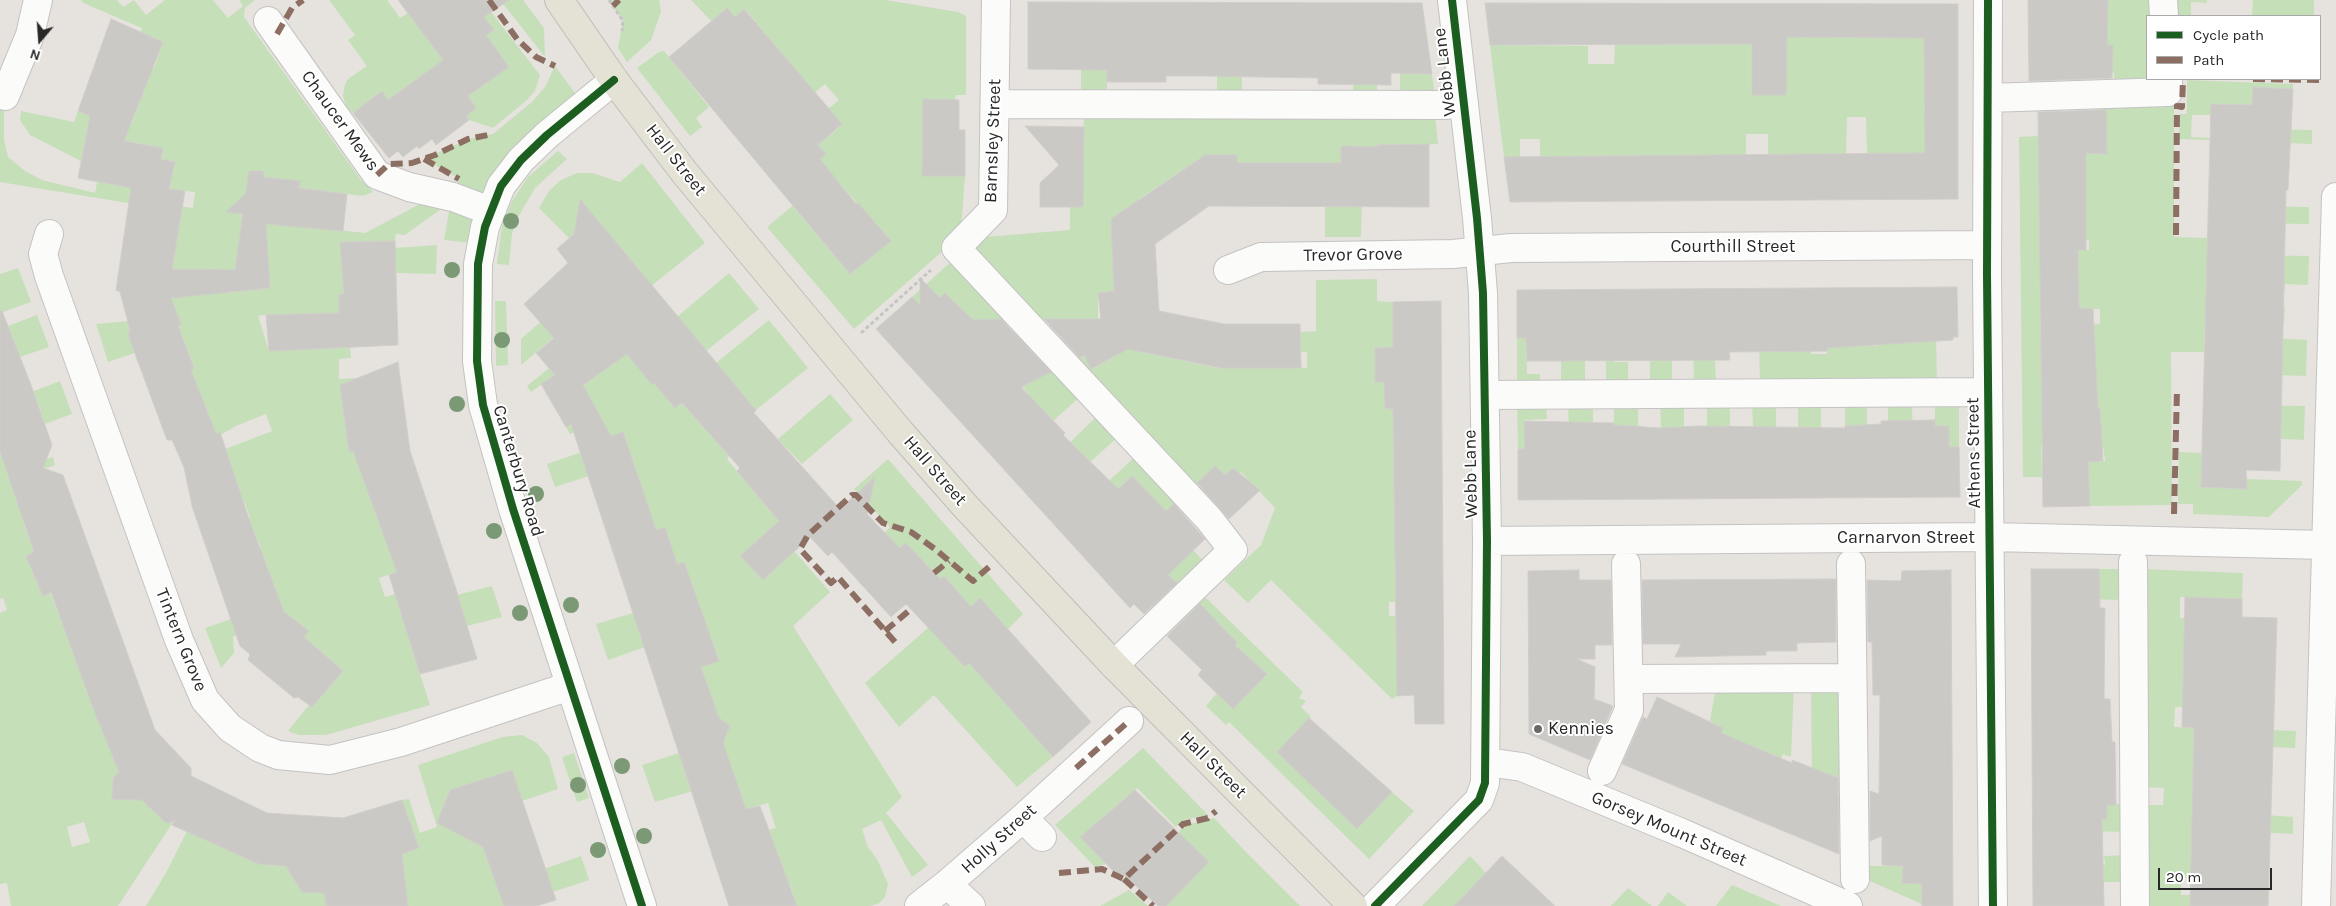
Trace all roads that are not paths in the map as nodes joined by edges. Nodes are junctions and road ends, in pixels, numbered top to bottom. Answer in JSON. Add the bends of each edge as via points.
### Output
{"nodes":[{"id":1,"x":38,"y":0,"type":"edge"},
{"id":2,"x":558,"y":0,"type":"edge"},
{"id":3,"x":996,"y":0,"type":"edge"},
{"id":4,"x":1452,"y":0,"type":"edge"},
{"id":5,"x":1988,"y":0,"type":"edge"},
{"id":6,"x":2164,"y":0,"type":"edge"},
{"id":7,"x":2164,"y":15,"type":"edge"},
{"id":8,"x":268,"y":20,"type":"dead end"},
{"id":9,"x":614,"y":80,"type":"junction"},
{"id":10,"x":2168,"y":80,"type":"edge"},
{"id":11,"x":5,"y":96,"type":"dead end"},
{"id":12,"x":1988,"y":98,"type":"junction"},
{"id":13,"x":1464,"y":103,"type":"junction"},
{"id":14,"x":995,"y":104,"type":"junction"},
{"id":15,"x":2336,"y":197,"type":"edge"},
{"id":16,"x":490,"y":211,"type":"junction"},
{"id":17,"x":49,"y":234,"type":"dead end"},
{"id":18,"x":2335,"y":243,"type":"edge"},
{"id":19,"x":1987,"y":245,"type":"junction"},
{"id":20,"x":1480,"y":252,"type":"junction"},
{"id":21,"x":1228,"y":270,"type":"dead end"},
{"id":22,"x":1988,"y":392,"type":"junction"},
{"id":23,"x":1486,"y":395,"type":"junction"},
{"id":24,"x":1990,"y":537,"type":"junction"},
{"id":25,"x":1487,"y":541,"type":"junction"},
{"id":26,"x":2324,"y":546,"type":"junction"},
{"id":27,"x":2133,"y":562,"type":"dead end"},
{"id":28,"x":1626,"y":564,"type":"dead end"},
{"id":29,"x":1851,"y":564,"type":"dead end"},
{"id":30,"x":2331,"y":606,"type":"edge"},
{"id":31,"x":1114,"y":665,"type":"junction"},
{"id":32,"x":1852,"y":678,"type":"junction"},
{"id":33,"x":1629,"y":679,"type":"junction"},
{"id":34,"x":570,"y":686,"type":"junction"},
{"id":35,"x":1129,"y":721,"type":"dead end"},
{"id":36,"x":1487,"y":762,"type":"junction"},
{"id":37,"x":1602,"y":771,"type":"dead end"},
{"id":38,"x":1023,"y":818,"type":"junction"},
{"id":39,"x":1042,"y":837,"type":"dead end"},
{"id":40,"x":1855,"y":879,"type":"dead end"},
{"id":41,"x":947,"y":884,"type":"junction"},
{"id":42,"x":642,"y":906,"type":"edge"},
{"id":43,"x":919,"y":906,"type":"edge"},
{"id":44,"x":971,"y":906,"type":"edge"},
{"id":45,"x":1353,"y":906,"type":"edge"},
{"id":46,"x":1376,"y":906,"type":"edge"},
{"id":47,"x":1848,"y":906,"type":"edge"},
{"id":48,"x":1994,"y":906,"type":"edge"},
{"id":49,"x":2135,"y":906,"type":"edge"},
{"id":50,"x":2316,"y":906,"type":"edge"}],
"edges":[{"from":1,"to":11,"type":"street","via":[[30,35]]},
{"from":2,"to":9,"type":"main road","name":"Hall Street"},
{"from":3,"to":14,"type":"street","name":"Barnsley Street"},
{"from":4,"to":13,"type":"street","name":"Webb Lane"},
{"from":5,"to":12,"type":"street","name":"Athens Street"},
{"from":6,"to":7,"type":"street"},
{"from":8,"to":16,"type":"street","name":"Chaucer Mews","via":[[377,175]]},
{"from":9,"to":16,"type":"street","name":"Canterbury Road","via":[[521,160],[501,186]]},
{"from":9,"to":31,"type":"main road","name":"Hall Street","via":[[736,236],[847,370],[966,507]]},
{"from":10,"to":12,"type":"street","via":[[2168,92]]},
{"from":12,"to":19,"type":"street","name":"Athens Street"},
{"from":13,"to":14,"type":"street"},
{"from":13,"to":20,"type":"street","name":"Webb Lane"},
{"from":14,"to":31,"type":"street","name":"Barnsley Street","via":[[993,210],[956,248],[1209,519],[1233,550]]},
{"from":15,"to":18,"type":"street"},
{"from":16,"to":34,"type":"street","name":"Canterbury Road","via":[[481,244],[477,278],[478,385],[513,509]]},
{"from":17,"to":34,"type":"street","name":"Tintern Grove","via":[[43,254],[49,276],[181,646],[205,700],[230,728],[260,748],[278,755],[330,760],[401,742]]},
{"from":18,"to":26,"type":"street"},
{"from":19,"to":20,"type":"street","name":"Courthill Street","via":[[1511,248]]},
{"from":19,"to":22,"type":"street","name":"Athens Street"},
{"from":20,"to":21,"type":"street","name":"Trevor Grove","via":[[1261,257]]},
{"from":20,"to":23,"type":"street","name":"Webb Lane"},
{"from":22,"to":23,"type":"street"},
{"from":22,"to":24,"type":"street","name":"Athens Street"},
{"from":23,"to":25,"type":"street","name":"Webb Lane"},
{"from":24,"to":25,"type":"street","name":"Carnarvon Street"},
{"from":24,"to":26,"type":"street","name":"Carnarvon Street"},
{"from":24,"to":48,"type":"street","name":"Athens Street"},
{"from":25,"to":36,"type":"street","name":"Webb Lane"},
{"from":26,"to":30,"type":"street"},
{"from":27,"to":49,"type":"street"},
{"from":28,"to":33,"type":"street"},
{"from":29,"to":32,"type":"street"},
{"from":30,"to":50,"type":"street"},
{"from":31,"to":45,"type":"main road","name":"Hall Street"},
{"from":32,"to":33,"type":"street"},
{"from":32,"to":40,"type":"street"},
{"from":33,"to":37,"type":"street","via":[[1629,710]]},
{"from":34,"to":42,"type":"street","name":"Canterbury Road"},
{"from":35,"to":38,"type":"street","name":"Holly Street"},
{"from":36,"to":46,"type":"street","name":"Webb Lane","via":[[1479,800]]},
{"from":36,"to":47,"type":"street","name":"Gorsey Mount Street","via":[[1522,767]]},
{"from":38,"to":39,"type":"street"},
{"from":38,"to":41,"type":"street","name":"Holly Street"},
{"from":41,"to":43,"type":"street","name":"Holly Street"},
{"from":41,"to":44,"type":"street"}]}
